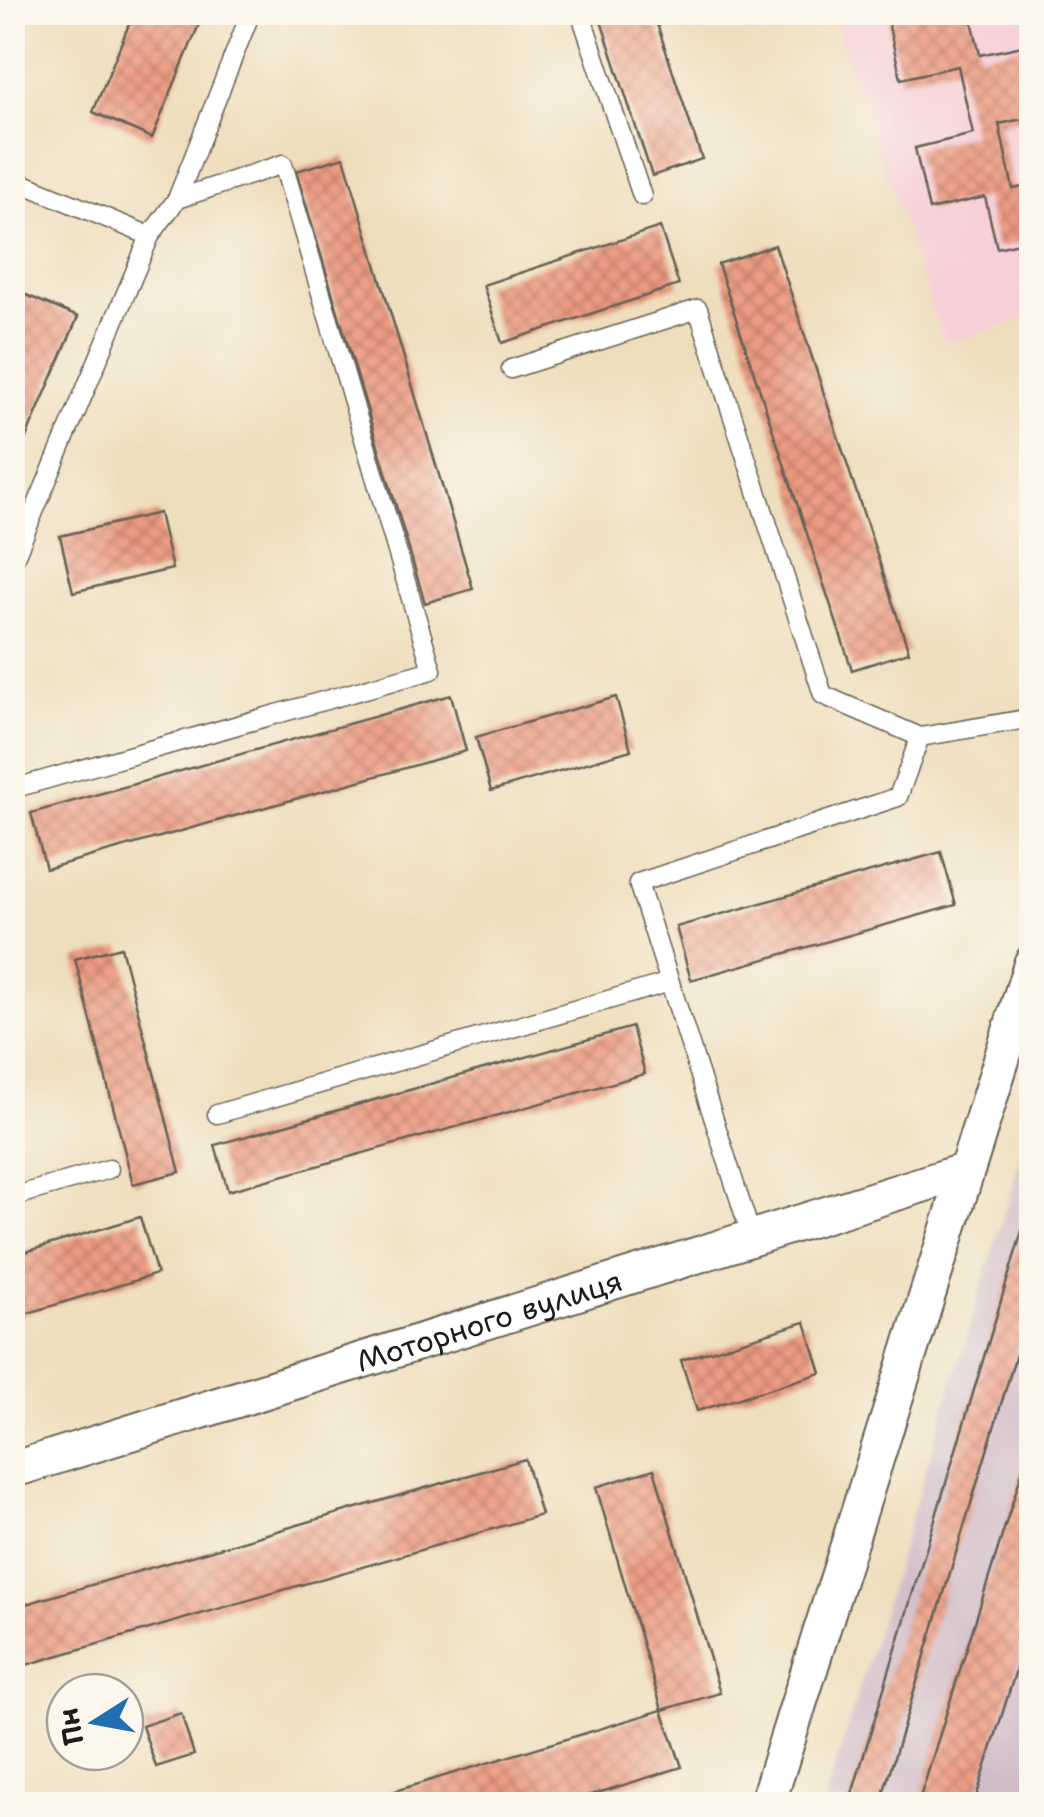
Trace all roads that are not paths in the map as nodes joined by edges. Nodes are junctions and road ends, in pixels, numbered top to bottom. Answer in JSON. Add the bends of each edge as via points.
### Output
{"nodes":[{"id":1,"x":251,"y":12,"type":"edge"},
{"id":2,"x":580,"y":12,"type":"edge"},
{"id":3,"x":12,"y":180,"type":"edge"},
{"id":4,"x":642,"y":196,"type":"dead end"},
{"id":5,"x":176,"y":199,"type":"junction"},
{"id":6,"x":150,"y":236,"type":"junction"},
{"id":7,"x":512,"y":369,"type":"dead end"},
{"id":8,"x":12,"y":564,"type":"edge"},
{"id":9,"x":1032,"y":718,"type":"edge"},
{"id":10,"x":920,"y":737,"type":"junction"},
{"id":11,"x":12,"y":789,"type":"edge"},
{"id":12,"x":1032,"y":963,"type":"edge"},
{"id":13,"x":670,"y":982,"type":"junction"},
{"id":14,"x":217,"y":1114,"type":"dead end"},
{"id":15,"x":109,"y":1169,"type":"dead end"},
{"id":16,"x":965,"y":1171,"type":"junction"},
{"id":17,"x":12,"y":1197,"type":"edge"},
{"id":18,"x":752,"y":1238,"type":"junction"},
{"id":19,"x":12,"y":1470,"type":"edge"},
{"id":20,"x":767,"y":1804,"type":"edge"}],
"edges":[{"from":1,"to":5,"type":"lane"},
{"from":2,"to":4,"type":"lane"},
{"from":3,"to":6,"type":"lane"},
{"from":5,"to":6,"type":"lane"},
{"from":5,"to":11,"type":"lane","via":[[283,164],[432,670]]},
{"from":6,"to":8,"type":"lane"},
{"from":7,"to":10,"type":"lane","via":[[698,308],[823,695]]},
{"from":9,"to":10,"type":"lane"},
{"from":10,"to":13,"type":"lane","via":[[898,798],[638,883]]},
{"from":12,"to":16,"type":"street"},
{"from":13,"to":14,"type":"lane"},
{"from":13,"to":18,"type":"lane"},
{"from":15,"to":17,"type":"lane"},
{"from":16,"to":18,"type":"street","name":"Моторного вулиця"},
{"from":16,"to":20,"type":"street"},
{"from":18,"to":19,"type":"street","name":"Моторного вулиця"}]}
